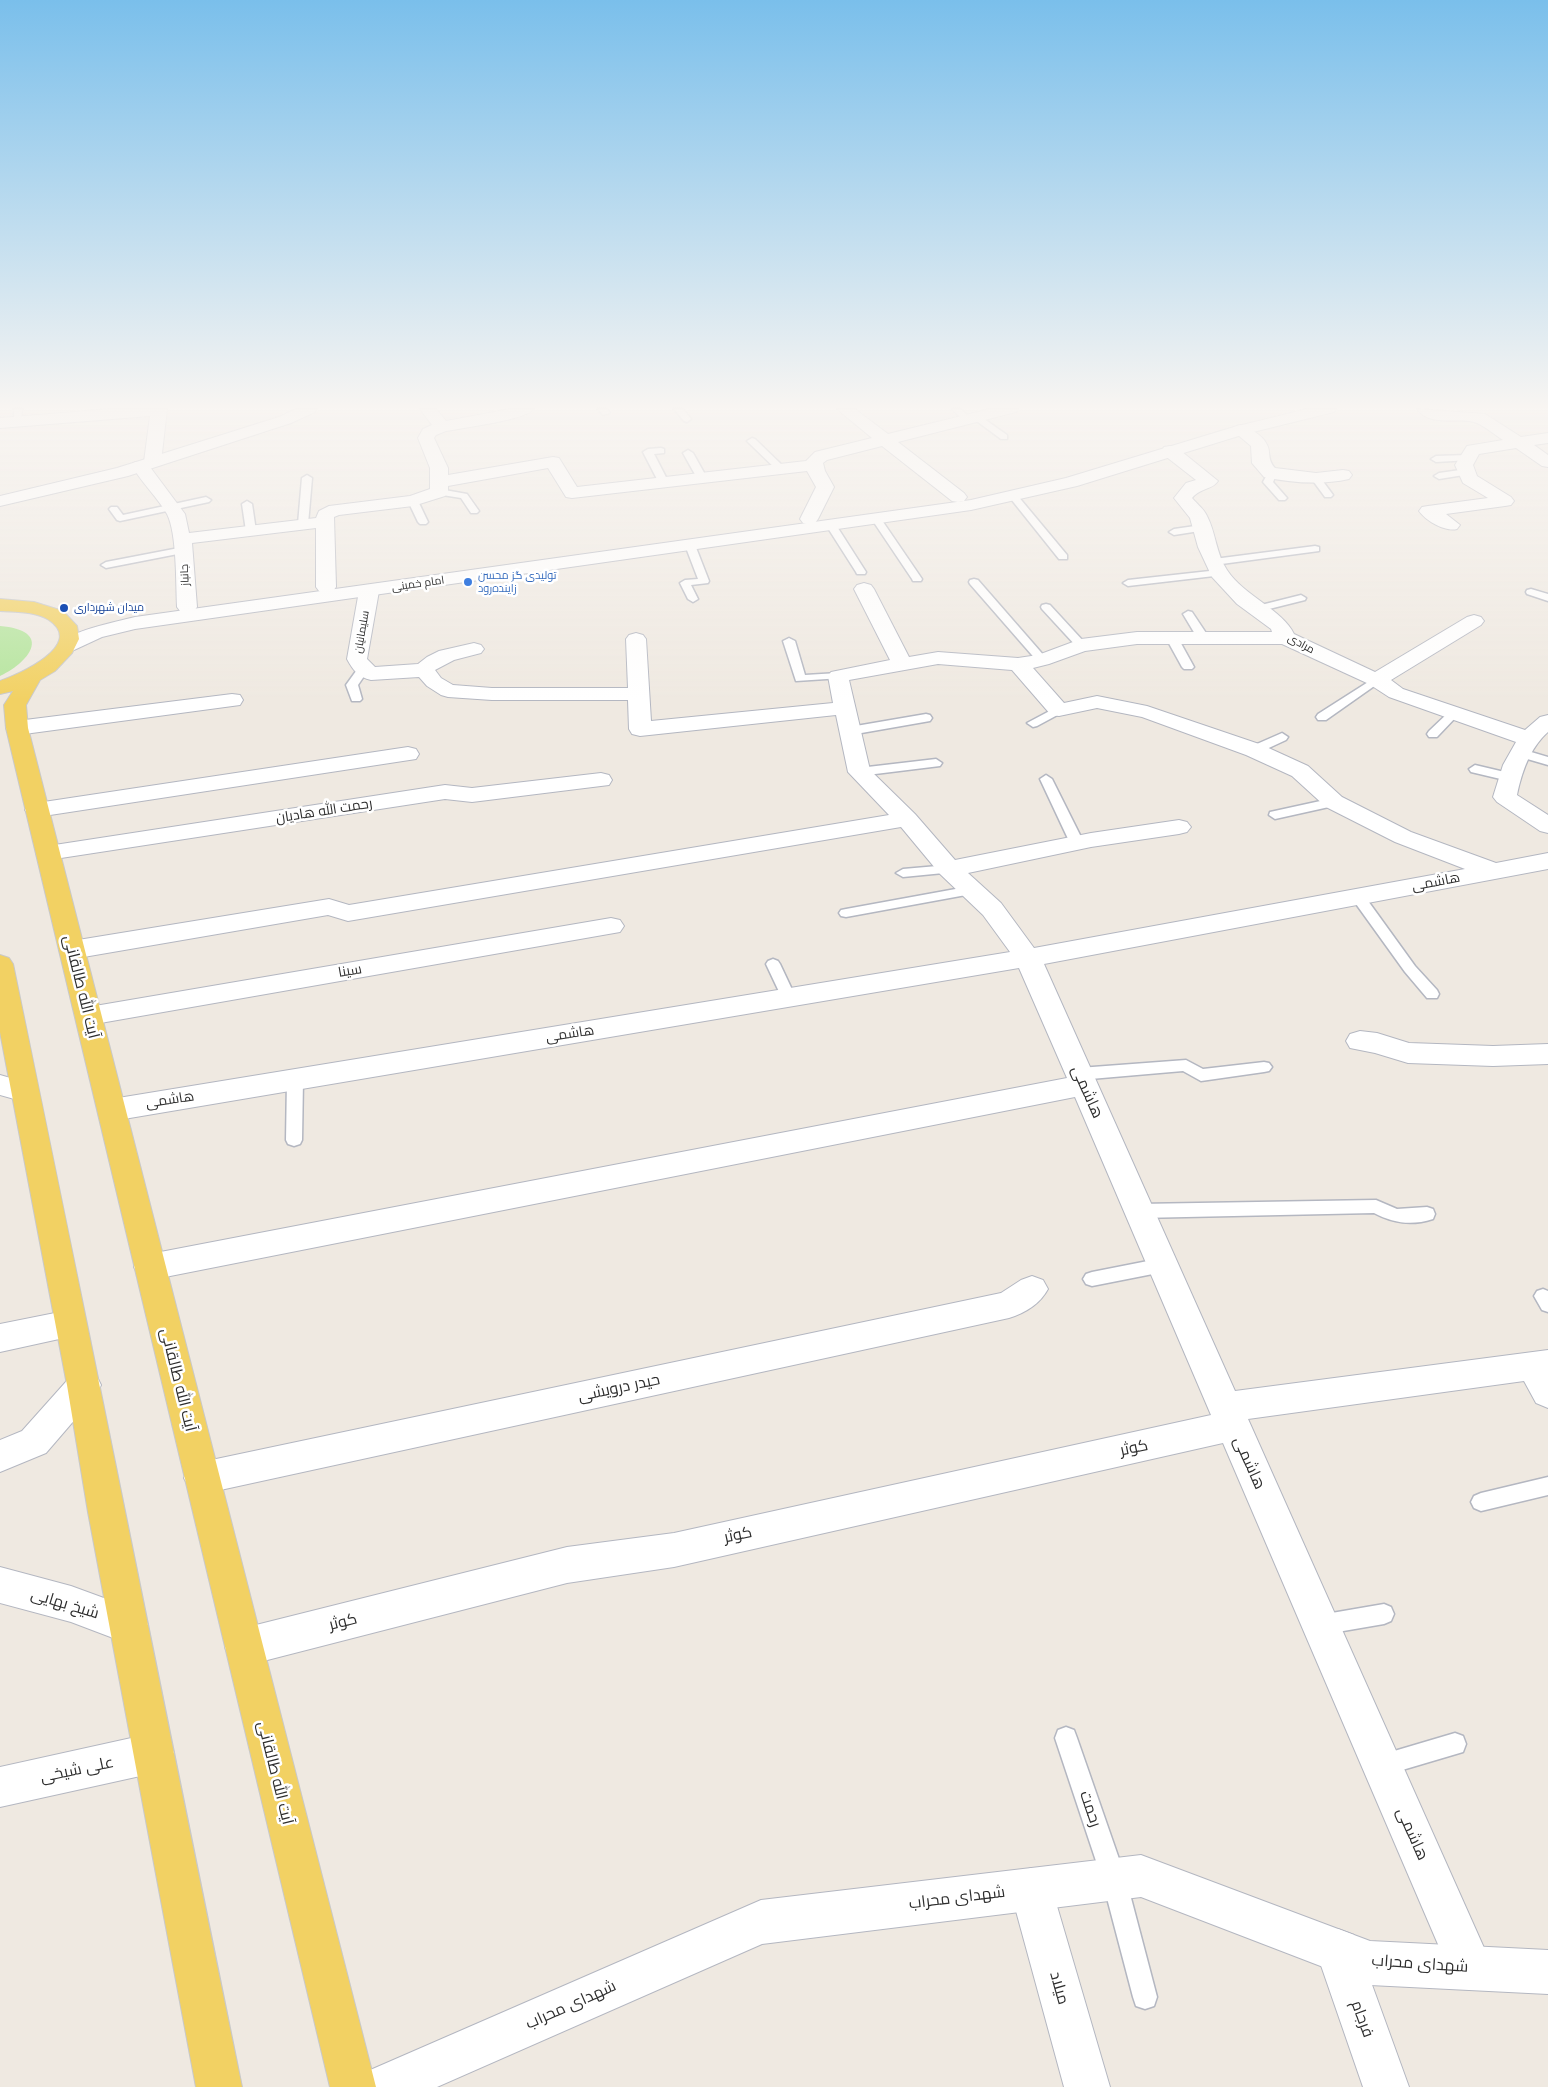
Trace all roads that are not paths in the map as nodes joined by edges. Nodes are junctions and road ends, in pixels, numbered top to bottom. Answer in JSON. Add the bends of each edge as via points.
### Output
{"nodes":[{"id":1,"x":170,"y":506,"type":"edge"},
{"id":2,"x":182,"y":506,"type":"edge"},
{"id":3,"x":247,"y":506,"type":"edge"},
{"id":4,"x":305,"y":506,"type":"edge"},
{"id":5,"x":367,"y":506,"type":"edge"},
{"id":6,"x":416,"y":506,"type":"edge"},
{"id":7,"x":471,"y":506,"type":"edge"},
{"id":8,"x":817,"y":506,"type":"edge"},
{"id":9,"x":905,"y":506,"type":"edge"},
{"id":10,"x":952,"y":506,"type":"edge"},
{"id":11,"x":1022,"y":506,"type":"edge"},
{"id":12,"x":1191,"y":506,"type":"edge"},
{"id":13,"x":1463,"y":506,"type":"edge"},
{"id":14,"x":114,"y":509,"type":"dead end"},
{"id":15,"x":172,"y":509,"type":"junction"},
{"id":16,"x":474,"y":511,"type":"dead end"},
{"id":17,"x":876,"y":518,"type":"junction"},
{"id":18,"x":325,"y":522,"type":"junction"},
{"id":19,"x":424,"y":522,"type":"dead end"},
{"id":20,"x":811,"y":523,"type":"junction"},
{"id":21,"x":303,"y":524,"type":"junction"},
{"id":22,"x":831,"y":525,"type":"junction"},
{"id":23,"x":1451,"y":526,"type":"dead end"},
{"id":24,"x":1202,"y":528,"type":"junction"},
{"id":25,"x":251,"y":530,"type":"junction"},
{"id":26,"x":1174,"y":532,"type":"dead end"},
{"id":27,"x":183,"y":544,"type":"junction"},
{"id":28,"x":690,"y":545,"type":"junction"},
{"id":29,"x":1315,"y":549,"type":"dead end"},
{"id":30,"x":1063,"y":557,"type":"dead end"},
{"id":31,"x":106,"y":564,"type":"dead end"},
{"id":32,"x":1217,"y":567,"type":"junction"},
{"id":33,"x":917,"y":579,"type":"dead end"},
{"id":34,"x":862,"y":580,"type":"joint"},
{"id":35,"x":974,"y":582,"type":"dead end"},
{"id":36,"x":1128,"y":583,"type":"dead end"},
{"id":37,"x":326,"y":587,"type":"junction"},
{"id":38,"x":369,"y":591,"type":"junction"},
{"id":39,"x":1531,"y":592,"type":"dead end"},
{"id":40,"x":0,"y":597,"type":"edge"},
{"id":41,"x":1301,"y":598,"type":"dead end"},
{"id":42,"x":1548,"y":598,"type":"edge"},
{"id":43,"x":692,"y":599,"type":"dead end"},
{"id":44,"x":0,"y":605,"type":"edge"},
{"id":45,"x":21,"y":605,"type":"junction"},
{"id":46,"x":187,"y":607,"type":"junction"},
{"id":47,"x":1046,"y":607,"type":"dead end"},
{"id":48,"x":1257,"y":609,"type":"junction"},
{"id":49,"x":1188,"y":614,"type":"dead end"},
{"id":50,"x":65,"y":621,"type":"junction"},
{"id":51,"x":1474,"y":621,"type":"dead end"},
{"id":52,"x":1172,"y":638,"type":"junction"},
{"id":53,"x":1285,"y":638,"type":"junction"},
{"id":54,"x":636,"y":639,"type":"dead end"},
{"id":55,"x":1204,"y":639,"type":"junction"},
{"id":56,"x":789,"y":642,"type":"dead end"},
{"id":57,"x":1081,"y":645,"type":"junction"},
{"id":58,"x":67,"y":646,"type":"junction"},
{"id":59,"x":474,"y":649,"type":"dead end"},
{"id":60,"x":1042,"y":660,"type":"junction"},
{"id":61,"x":902,"y":664,"type":"junction"},
{"id":62,"x":1018,"y":664,"type":"junction"},
{"id":63,"x":1188,"y":667,"type":"dead end"},
{"id":64,"x":363,"y":669,"type":"junction"},
{"id":65,"x":424,"y":670,"type":"junction"},
{"id":66,"x":32,"y":676,"type":"junction"},
{"id":67,"x":838,"y":676,"type":"junction"},
{"id":68,"x":1376,"y":680,"type":"junction"},
{"id":69,"x":0,"y":688,"type":"edge"},
{"id":70,"x":638,"y":694,"type":"junction"},
{"id":71,"x":356,"y":699,"type":"dead end"},
{"id":72,"x":232,"y":700,"type":"dead end"},
{"id":73,"x":845,"y":708,"type":"junction"},
{"id":74,"x":1059,"y":710,"type":"junction"},
{"id":75,"x":1453,"y":714,"type":"junction"},
{"id":76,"x":1322,"y":717,"type":"dead end"},
{"id":77,"x":926,"y":718,"type":"dead end"},
{"id":78,"x":1548,"y":722,"type":"edge"},
{"id":79,"x":1034,"y":723,"type":"dead end"},
{"id":80,"x":17,"y":728,"type":"junction"},
{"id":81,"x":850,"y":731,"type":"junction"},
{"id":82,"x":1433,"y":734,"type":"dead end"},
{"id":83,"x":1282,"y":737,"type":"dead end"},
{"id":84,"x":1525,"y":746,"type":"junction"},
{"id":85,"x":1254,"y":750,"type":"junction"},
{"id":86,"x":408,"y":754,"type":"dead end"},
{"id":87,"x":1548,"y":761,"type":"edge"},
{"id":88,"x":936,"y":763,"type":"dead end"},
{"id":89,"x":1475,"y":769,"type":"dead end"},
{"id":90,"x":859,"y":772,"type":"junction"},
{"id":91,"x":1508,"y":777,"type":"junction"},
{"id":92,"x":1046,"y":779,"type":"dead end"},
{"id":93,"x":601,"y":780,"type":"dead end"},
{"id":94,"x":1334,"y":802,"type":"junction"},
{"id":95,"x":37,"y":810,"type":"junction"},
{"id":96,"x":1275,"y":815,"type":"dead end"},
{"id":97,"x":907,"y":819,"type":"junction"},
{"id":98,"x":1548,"y":826,"type":"edge"},
{"id":99,"x":1179,"y":827,"type":"dead end"},
{"id":100,"x":1077,"y":843,"type":"junction"},
{"id":101,"x":48,"y":853,"type":"junction"},
{"id":102,"x":1548,"y":861,"type":"edge"},
{"id":103,"x":949,"y":869,"type":"junction"},
{"id":104,"x":1494,"y":871,"type":"junction"},
{"id":105,"x":902,"y":873,"type":"dead end"},
{"id":106,"x":972,"y":890,"type":"junction"},
{"id":107,"x":1358,"y":897,"type":"junction"},
{"id":108,"x":846,"y":913,"type":"dead end"},
{"id":109,"x":611,"y":926,"type":"dead end"},
{"id":110,"x":72,"y":950,"type":"junction"},
{"id":111,"x":1028,"y":958,"type":"junction"},
{"id":112,"x":773,"y":964,"type":"dead end"},
{"id":113,"x":2,"y":987,"type":"edge"},
{"id":114,"x":1432,"y":994,"type":"dead end"},
{"id":115,"x":789,"y":998,"type":"junction"},
{"id":116,"x":88,"y":1016,"type":"junction"},
{"id":117,"x":1360,"y":1041,"type":"dead end"},
{"id":118,"x":1548,"y":1054,"type":"edge"},
{"id":119,"x":1264,"y":1067,"type":"dead end"},
{"id":120,"x":295,"y":1080,"type":"junction"},
{"id":121,"x":1082,"y":1080,"type":"junction"},
{"id":122,"x":12,"y":1089,"type":"edge"},
{"id":123,"x":112,"y":1110,"type":"junction"},
{"id":124,"x":294,"y":1140,"type":"dead end"},
{"id":125,"x":1139,"y":1211,"type":"junction"},
{"id":126,"x":1427,"y":1214,"type":"dead end"},
{"id":127,"x":1163,"y":1265,"type":"junction"},
{"id":128,"x":150,"y":1267,"type":"junction"},
{"id":129,"x":1092,"y":1279,"type":"dead end"},
{"id":130,"x":1032,"y":1289,"type":"dead end"},
{"id":131,"x":70,"y":1324,"type":"junction"},
{"id":132,"x":0,"y":1338,"type":"edge"},
{"id":133,"x":1543,"y":1374,"type":"edge"},
{"id":134,"x":84,"y":1385,"type":"junction"},
{"id":135,"x":1229,"y":1417,"type":"junction"},
{"id":136,"x":0,"y":1456,"type":"edge"},
{"id":137,"x":202,"y":1478,"type":"junction"},
{"id":138,"x":1548,"y":1486,"type":"edge"},
{"id":139,"x":1481,"y":1502,"type":"dead end"},
{"id":140,"x":0,"y":1585,"type":"edge"},
{"id":141,"x":1384,"y":1614,"type":"dead end"},
{"id":142,"x":129,"y":1625,"type":"junction"},
{"id":143,"x":1320,"y":1625,"type":"junction"},
{"id":144,"x":244,"y":1647,"type":"junction"},
{"id":145,"x":1066,"y":1738,"type":"dead end"},
{"id":146,"x":1455,"y":1744,"type":"dead end"},
{"id":147,"x":154,"y":1753,"type":"junction"},
{"id":148,"x":1382,"y":1764,"type":"junction"},
{"id":149,"x":0,"y":1787,"type":"edge"},
{"id":150,"x":1114,"y":1879,"type":"junction"},
{"id":151,"x":1031,"y":1889,"type":"junction"},
{"id":152,"x":1338,"y":1951,"type":"junction"},
{"id":153,"x":1471,"y":1968,"type":"junction"},
{"id":154,"x":1548,"y":1972,"type":"edge"},
{"id":155,"x":1145,"y":1996,"type":"dead end"},
{"id":156,"x":219,"y":2087,"type":"edge"},
{"id":157,"x":353,"y":2087,"type":"edge"},
{"id":158,"x":384,"y":2087,"type":"edge"},
{"id":159,"x":1087,"y":2087,"type":"edge"},
{"id":160,"x":1386,"y":2087,"type":"edge"}],
"edges":[{"from":1,"to":15,"type":"street","name":"جانباز"},
{"from":2,"to":15,"type":"lane"},
{"from":3,"to":25,"type":"lane"},
{"from":4,"to":21,"type":"lane"},
{"from":5,"to":18,"type":"street","via":[[336,510],[325,515]]},
{"from":6,"to":19,"type":"lane"},
{"from":7,"to":16,"type":"lane"},
{"from":8,"to":20,"type":"street"},
{"from":9,"to":20,"type":"street","name":"امام خمینی"},
{"from":10,"to":17,"type":"street","name":"امام خمینی"},
{"from":11,"to":30,"type":"lane"},
{"from":12,"to":24,"type":"street","name":"مرادی","via":[[1200,517]]},
{"from":13,"to":23,"type":"street","via":[[1428,511]]},
{"from":14,"to":15,"type":"lane","via":[[120,518]]},
{"from":15,"to":27,"type":"street","name":"جانباز"},
{"from":17,"to":22,"type":"street","name":"امام خمینی"},
{"from":17,"to":33,"type":"lane"},
{"from":18,"to":21,"type":"street"},
{"from":18,"to":37,"type":"street"},
{"from":20,"to":22,"type":"street","name":"امام خمینی"},
{"from":20,"to":28,"type":"street","name":"امام خمینی"},
{"from":20,"to":37,"type":"street","name":"امام خمینی"},
{"from":21,"to":25,"type":"street"},
{"from":22,"to":34,"type":"lane"},
{"from":24,"to":26,"type":"lane"},
{"from":24,"to":32,"type":"street","name":"مرادی"},
{"from":25,"to":27,"type":"street"},
{"from":27,"to":31,"type":"lane"},
{"from":27,"to":46,"type":"street","name":"جانباز"},
{"from":28,"to":38,"type":"street","name":"امام خمینی"},
{"from":28,"to":43,"type":"lane","via":[[704,581],[685,583]]},
{"from":29,"to":32,"type":"lane"},
{"from":32,"to":36,"type":"lane"},
{"from":32,"to":48,"type":"street","name":"مرادی","via":[[1244,600]]},
{"from":34,"to":61,"type":"street"},
{"from":35,"to":60,"type":"lane"},
{"from":37,"to":46,"type":"street","name":"امام خمینی"},
{"from":38,"to":58,"type":"street","name":"امام خمینی","via":[[121,626]]},
{"from":38,"to":64,"type":"street","name":"سلیمانیان","via":[[357,659]]},
{"from":39,"to":42,"type":"lane"},
{"from":40,"to":45,"type":"main road"},
{"from":41,"to":48,"type":"lane"},
{"from":44,"to":45,"type":"main road"},
{"from":45,"to":50,"type":"main road","via":[[40,608]]},
{"from":46,"to":50,"type":"street","name":"امام خمینی"},
{"from":47,"to":57,"type":"lane"},
{"from":48,"to":53,"type":"street","name":"مرادی","via":[[1280,626]]},
{"from":49,"to":55,"type":"lane"},
{"from":50,"to":58,"type":"main road","via":[[70,631]]},
{"from":51,"to":68,"type":"street"},
{"from":52,"to":55,"type":"street"},
{"from":52,"to":57,"type":"street","via":[[1137,638]]},
{"from":52,"to":63,"type":"lane"},
{"from":53,"to":55,"type":"street"},
{"from":53,"to":68,"type":"street","name":"مرادی"},
{"from":54,"to":70,"type":"street"},
{"from":56,"to":67,"type":"lane","via":[[800,680]]},
{"from":57,"to":60,"type":"street"},
{"from":58,"to":66,"type":"main road","via":[[50,665]]},
{"from":59,"to":65,"type":"street","via":[[443,656]]},
{"from":60,"to":62,"type":"street"},
{"from":61,"to":62,"type":"street","via":[[938,658]]},
{"from":61,"to":67,"type":"street"},
{"from":62,"to":74,"type":"street"},
{"from":64,"to":65,"type":"street","name":"سلیمانیان","via":[[371,674]]},
{"from":64,"to":71,"type":"lane","via":[[352,685]]},
{"from":65,"to":70,"type":"street","via":[[448,691]]},
{"from":66,"to":69,"type":"main road"},
{"from":66,"to":80,"type":"main road","name":"آیت الله طالقانی","via":[[15,705]]},
{"from":67,"to":73,"type":"street"},
{"from":68,"to":75,"type":"street","name":"مرادی","via":[[1396,693]]},
{"from":68,"to":76,"type":"lane"},
{"from":70,"to":73,"type":"street","via":[[640,729]]},
{"from":72,"to":80,"type":"street"},
{"from":73,"to":81,"type":"street"},
{"from":74,"to":79,"type":"lane"},
{"from":74,"to":85,"type":"street","via":[[1097,702],[1147,712]]},
{"from":75,"to":82,"type":"lane"},
{"from":75,"to":84,"type":"street","name":"مرادی"},
{"from":77,"to":81,"type":"lane"},
{"from":78,"to":84,"type":"street","via":[[1540,726]]},
{"from":80,"to":95,"type":"main road","name":"آیت الله طالقانی"},
{"from":81,"to":90,"type":"street"},
{"from":83,"to":85,"type":"lane"},
{"from":84,"to":87,"type":"lane"},
{"from":84,"to":91,"type":"street"},
{"from":85,"to":94,"type":"street","via":[[1300,771]]},
{"from":86,"to":95,"type":"street"},
{"from":88,"to":90,"type":"lane"},
{"from":89,"to":91,"type":"lane"},
{"from":90,"to":97,"type":"street"},
{"from":91,"to":98,"type":"street","via":[[1505,798]]},
{"from":92,"to":100,"type":"lane"},
{"from":93,"to":101,"type":"street","name":"رحمت الله هادیان","via":[[472,795],[445,792]]},
{"from":94,"to":96,"type":"lane"},
{"from":94,"to":104,"type":"street","via":[[1403,837]]},
{"from":95,"to":101,"type":"main road","name":"آیت الله طالقانی"},
{"from":97,"to":103,"type":"street"},
{"from":97,"to":110,"type":"street","via":[[348,913],[329,907]]},
{"from":99,"to":100,"type":"street"},
{"from":100,"to":103,"type":"street"},
{"from":101,"to":110,"type":"main road","name":"آیت الله طالقانی"},
{"from":102,"to":104,"type":"street","name":"هاشمی"},
{"from":103,"to":105,"type":"lane"},
{"from":103,"to":106,"type":"street"},
{"from":104,"to":107,"type":"street","name":"هاشمی"},
{"from":106,"to":108,"type":"lane"},
{"from":106,"to":111,"type":"street","via":[[992,909]]},
{"from":107,"to":111,"type":"street","name":"هاشمی"},
{"from":107,"to":114,"type":"lane"},
{"from":109,"to":116,"type":"street","name":"سینا"},
{"from":110,"to":116,"type":"main road","name":"آیت الله طالقانی"},
{"from":111,"to":115,"type":"street","name":"هاشمی"},
{"from":111,"to":121,"type":"street","name":"هاشمی"},
{"from":112,"to":115,"type":"lane"},
{"from":113,"to":122,"type":"main road"},
{"from":115,"to":120,"type":"street","name":"هاشمی"},
{"from":116,"to":123,"type":"main road","name":"آیت الله طالقانی"},
{"from":117,"to":118,"type":"street","via":[[1408,1053]]},
{"from":119,"to":121,"type":"lane","via":[[1201,1076],[1186,1065]]},
{"from":120,"to":123,"type":"street","name":"هاشمی"},
{"from":120,"to":124,"type":"lane"},
{"from":121,"to":125,"type":"street","name":"هاشمی"},
{"from":121,"to":128,"type":"street"},
{"from":122,"to":131,"type":"main road"},
{"from":123,"to":128,"type":"main road","name":"آیت الله طالقانی"},
{"from":125,"to":126,"type":"lane","via":[[1376,1206],[1395,1216]]},
{"from":125,"to":127,"type":"street","name":"هاشمی"},
{"from":127,"to":129,"type":"lane"},
{"from":127,"to":135,"type":"street","name":"هاشمی"},
{"from":128,"to":137,"type":"main road","name":"آیت الله طالقانی"},
{"from":130,"to":137,"type":"street","name":"حیدر درویشی","via":[[1009,1305]]},
{"from":131,"to":132,"type":"street"},
{"from":131,"to":134,"type":"main road"},
{"from":133,"to":135,"type":"street","name":"کوثر"},
{"from":134,"to":136,"type":"street","via":[[34,1442]]},
{"from":134,"to":142,"type":"main road"},
{"from":135,"to":143,"type":"street","name":"هاشمی"},
{"from":135,"to":144,"type":"street","name":"کوثر","via":[[674,1550],[567,1565]]},
{"from":137,"to":144,"type":"main road","name":"آیت الله طالقانی"},
{"from":138,"to":139,"type":"lane"},
{"from":140,"to":142,"type":"street","name":"شیخ بهایی","via":[[72,1604]]},
{"from":141,"to":143,"type":"lane"},
{"from":142,"to":147,"type":"main road"},
{"from":143,"to":148,"type":"street","name":"هاشمی"},
{"from":144,"to":157,"type":"main road","name":"آیت الله طالقانی"},
{"from":145,"to":150,"type":"lane","name":"رحمت"},
{"from":146,"to":148,"type":"lane"},
{"from":147,"to":149,"type":"street","name":"علی شیخی"},
{"from":147,"to":156,"type":"main road"},
{"from":148,"to":153,"type":"street","name":"هاشمی"},
{"from":150,"to":151,"type":"street","name":"شهدای محراب"},
{"from":150,"to":152,"type":"street","name":"شهدای محراب","via":[[1141,1876]]},
{"from":150,"to":155,"type":"lane","name":"رحمت"},
{"from":151,"to":158,"type":"street","name":"شهدای محراب","via":[[761,1922]]},
{"from":151,"to":159,"type":"street","name":"میلاد"},
{"from":152,"to":153,"type":"street","name":"شهدای محراب","via":[[1370,1963]]},
{"from":152,"to":160,"type":"street","name":"فرجام"},
{"from":153,"to":154,"type":"street","name":"شهدای محراب"}]}
